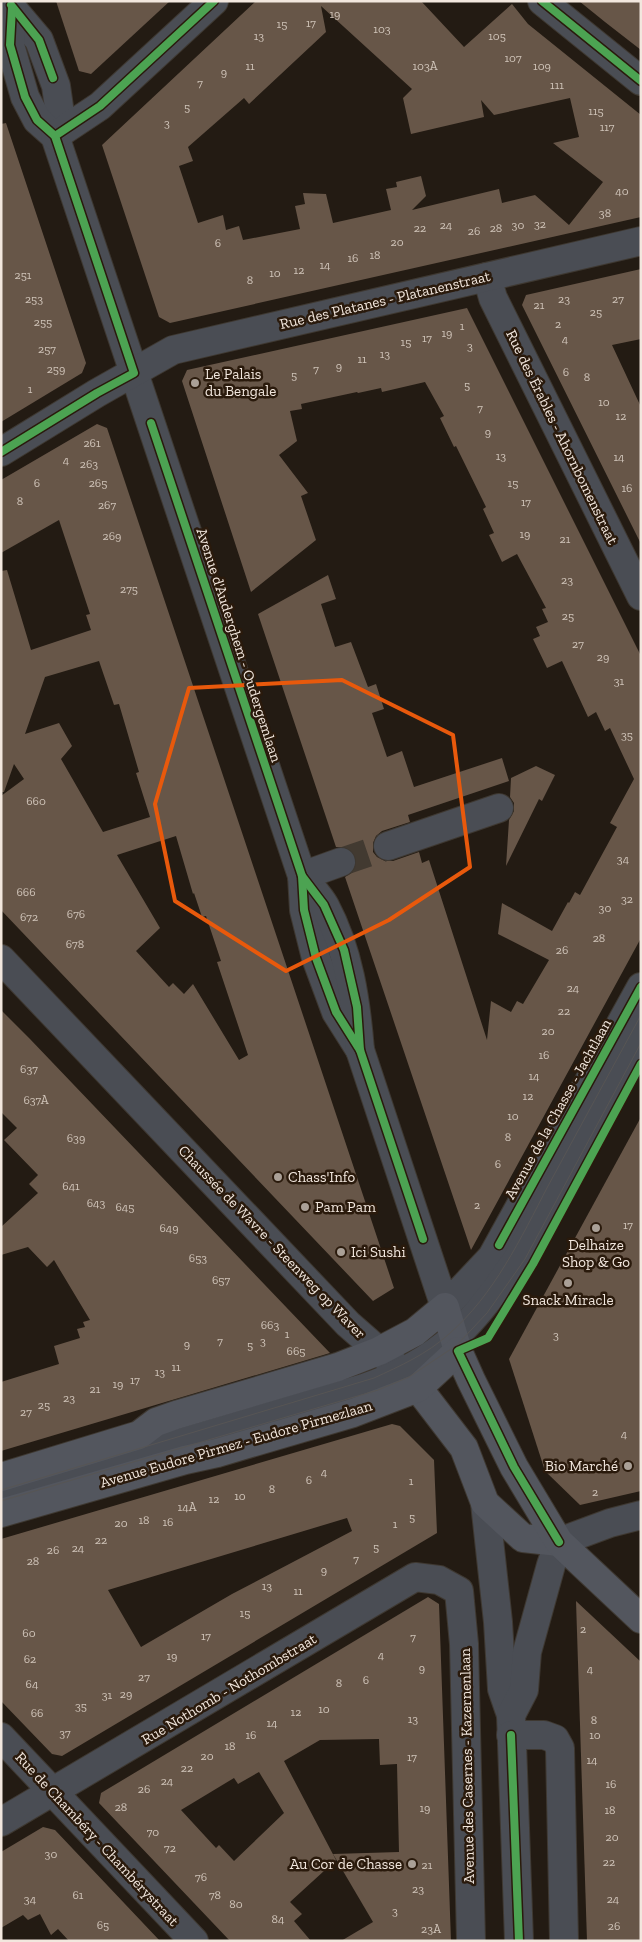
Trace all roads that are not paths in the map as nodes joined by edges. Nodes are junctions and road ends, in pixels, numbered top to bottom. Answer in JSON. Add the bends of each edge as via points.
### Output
{"nodes":[{"id":1,"x":214,"y":1,"type":"edge"},
{"id":2,"x":542,"y":1,"type":"edge"},
{"id":3,"x":11,"y":5,"type":"edge"},
{"id":4,"x":641,"y":81,"type":"edge"},
{"id":5,"x":55,"y":136,"type":"junction"},
{"id":6,"x":641,"y":241,"type":"edge"},
{"id":7,"x":487,"y":277,"type":"junction"},
{"id":8,"x":134,"y":372,"type":"junction"},
{"id":9,"x":1,"y":452,"type":"edge"},
{"id":10,"x":641,"y":596,"type":"edge"},
{"id":11,"x":499,"y":808,"type":"dead end"},
{"id":12,"x":388,"y":846,"type":"tunnel mouth"},
{"id":13,"x":341,"y":862,"type":"tunnel mouth"},
{"id":14,"x":302,"y":876,"type":"junction"},
{"id":15,"x":1,"y":959,"type":"edge"},
{"id":16,"x":641,"y":987,"type":"edge"},
{"id":17,"x":641,"y":1028,"type":"edge"},
{"id":18,"x":641,"y":1037,"type":"edge"},
{"id":19,"x":641,"y":1051,"type":"edge"},
{"id":20,"x":445,"y":1307,"type":"junction"},
{"id":21,"x":456,"y":1345,"type":"junction"},
{"id":22,"x":379,"y":1351,"type":"junction"},
{"id":23,"x":411,"y":1380,"type":"junction"},
{"id":24,"x":1,"y":1477,"type":"edge"},
{"id":25,"x":1,"y":1496,"type":"edge"},
{"id":26,"x":485,"y":1503,"type":"junction"},
{"id":27,"x":1,"y":1513,"type":"edge"},
{"id":28,"x":641,"y":1516,"type":"edge"},
{"id":29,"x":559,"y":1542,"type":"junction"},
{"id":30,"x":459,"y":1591,"type":"joint"},
{"id":31,"x":641,"y":1619,"type":"edge"},
{"id":32,"x":511,"y":1725,"type":"junction"},
{"id":33,"x":1,"y":1737,"type":"edge"},
{"id":34,"x":53,"y":1792,"type":"junction"},
{"id":35,"x":1,"y":1822,"type":"edge"},
{"id":36,"x":194,"y":1941,"type":"edge"},
{"id":37,"x":471,"y":1941,"type":"edge"},
{"id":38,"x":519,"y":1941,"type":"edge"},
{"id":39,"x":564,"y":1941,"type":"edge"}],
"edges":[{"from":1,"to":5,"type":"street","via":[[100,106]]},
{"from":2,"to":4,"type":"street"},
{"from":3,"to":5,"type":"street","name":"Avenue d'Auderghem - Oudergemlaan","via":[[39,40],[56,86],[60,114]]},
{"from":5,"to":8,"type":"street","name":"Avenue d'Auderghem - Oudergemlaan"},
{"from":6,"to":7,"type":"street","name":"Rue des Platanes - Platanenstraat"},
{"from":7,"to":8,"type":"street","name":"Rue des Platanes - Platanenstraat","via":[[174,350]]},
{"from":7,"to":10,"type":"street","name":"Rue des Érables - Ahornbomenstraat","via":[[493,298]]},
{"from":8,"to":9,"type":"street","name":"Rue des Platanes - Platanenstraat"},
{"from":8,"to":14,"type":"street","name":"Avenue d'Auderghem - Oudergemlaan"},
{"from":11,"to":12,"type":"street"},
{"from":13,"to":14,"type":"street"},
{"from":14,"to":20,"type":"street","name":"Avenue d'Auderghem - Oudergemlaan","via":[[304,910],[316,958],[336,1012],[360,1050]]},
{"from":15,"to":22,"type":"street","name":"Chaussée de Wavre - Steenweg op Waver","via":[[344,1319]]},
{"from":16,"to":20,"type":"street","name":"Avenue de la Chasse - Jachtlaan","via":[[492,1257]]},
{"from":17,"to":21,"type":"street","via":[[519,1256]]},
{"from":18,"to":19,"type":"street"},
{"from":19,"to":21,"type":"street","via":[[527,1260],[489,1315]]},
{"from":20,"to":21,"type":"main road","name":"Avenue d'Auderghem - Oudergemlaan"},
{"from":20,"to":22,"type":"main road","via":[[415,1332]]},
{"from":21,"to":23,"type":"main road","name":"Avenue Eudore Pirmez - Eudore Pirmezlaan"},
{"from":21,"to":29,"type":"main road","name":"Avenue d'Auderghem - Oudergemlaan","via":[[514,1467]]},
{"from":22,"to":23,"type":"street","name":"Chaussée de Wavre - Steenweg op Waver"},
{"from":22,"to":24,"type":"main road","via":[[338,1367],[156,1422],[139,1435]]},
{"from":23,"to":25,"type":"street","name":"Avenue Eudore Pirmez - Eudore Pirmezlaan","via":[[364,1388]]},
{"from":23,"to":26,"type":"main road","name":"Chaussée de Wavre - Steenweg op Waver","via":[[464,1448]]},
{"from":23,"to":27,"type":"main road","name":"Avenue Eudore Pirmez - Eudore Pirmezlaan","via":[[353,1413]]},
{"from":26,"to":29,"type":"main road","name":"Chaussée de Wavre - Steenweg op Waver","via":[[522,1538]]},
{"from":26,"to":32,"type":"street","via":[[502,1689]]},
{"from":28,"to":29,"type":"street","via":[[610,1523]]},
{"from":29,"to":31,"type":"main road"},
{"from":29,"to":32,"type":"street","via":[[527,1652],[524,1690]]},
{"from":30,"to":34,"type":"street","name":"Rue Nothomb - Nothombstraat","via":[[439,1580],[415,1577]]},
{"from":30,"to":37,"type":"street","name":"Avenue des Casernes - Kazernenlaan","via":[[464,1644]]},
{"from":32,"to":38,"type":"street"},
{"from":32,"to":39,"type":"street","via":[[555,1739],[560,1748]]},
{"from":33,"to":34,"type":"street","name":"Rue de Chambéry - Chambérystraat"},
{"from":34,"to":35,"type":"street","name":"Rue Nothomb - Nothombstraat"},
{"from":34,"to":36,"type":"street","name":"Rue de Chambéry - Chambérystraat"}]}
